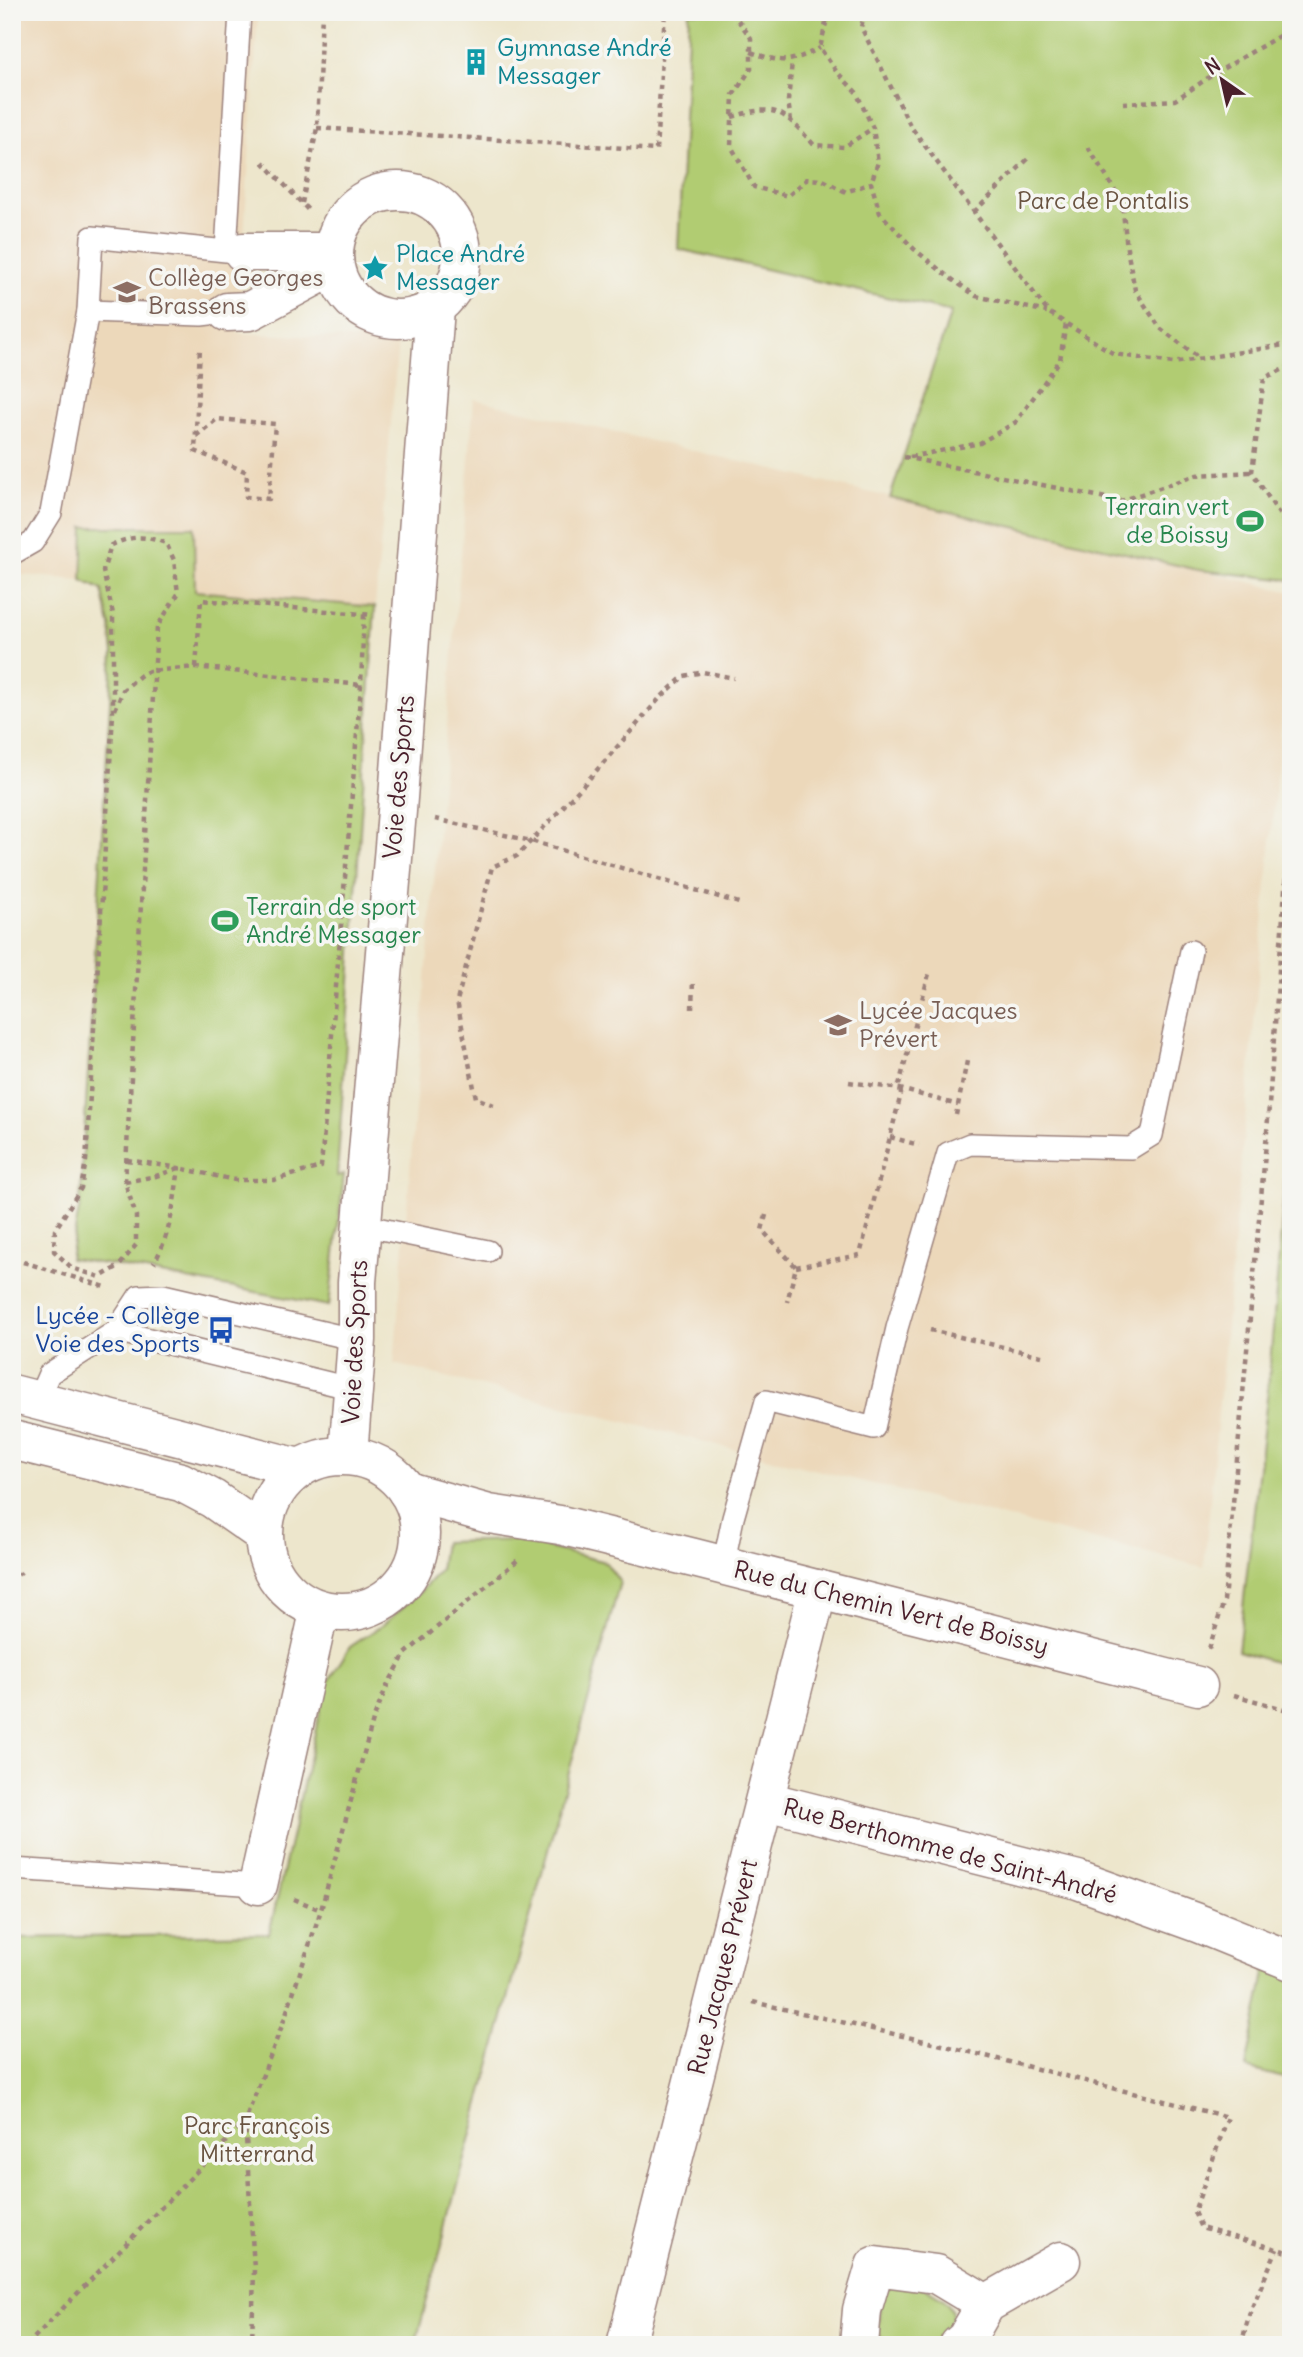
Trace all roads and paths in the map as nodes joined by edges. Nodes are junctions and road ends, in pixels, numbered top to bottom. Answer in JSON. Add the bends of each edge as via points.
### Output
{"nodes":[{"id":1,"x":240,"y":12,"type":"edge"},
{"id":2,"x":322,"y":12,"type":"edge"},
{"id":3,"x":665,"y":12,"type":"edge"},
{"id":4,"x":732,"y":12,"type":"edge"},
{"id":5,"x":823,"y":12,"type":"edge"},
{"id":6,"x":864,"y":12,"type":"edge"},
{"id":7,"x":1291,"y":29,"type":"edge"},
{"id":8,"x":820,"y":47,"type":"junction"},
{"id":9,"x":751,"y":52,"type":"junction"},
{"id":10,"x":792,"y":62,"type":"junction"},
{"id":11,"x":1123,"y":103,"type":"dead end"},
{"id":12,"x":732,"y":117,"type":"junction"},
{"id":13,"x":791,"y":122,"type":"junction"},
{"id":14,"x":317,"y":128,"type":"junction"},
{"id":15,"x":873,"y":128,"type":"junction"},
{"id":16,"x":1088,"y":147,"type":"dead end"},
{"id":17,"x":1030,"y":157,"type":"dead end"},
{"id":18,"x":260,"y":159,"type":"dead end"},
{"id":19,"x":872,"y":183,"type":"junction"},
{"id":20,"x":302,"y":203,"type":"junction"},
{"id":21,"x":974,"y":212,"type":"junction"},
{"id":22,"x":235,"y":252,"type":"junction"},
{"id":23,"x":334,"y":252,"type":"junction"},
{"id":24,"x":435,"y":308,"type":"junction"},
{"id":25,"x":88,"y":311,"type":"junction"},
{"id":26,"x":1048,"y":312,"type":"junction"},
{"id":27,"x":214,"y":313,"type":"junction"},
{"id":28,"x":1066,"y":323,"type":"junction"},
{"id":29,"x":1291,"y":342,"type":"edge"},
{"id":30,"x":1200,"y":359,"type":"junction"},
{"id":31,"x":1291,"y":366,"type":"edge"},
{"id":32,"x":196,"y":436,"type":"junction"},
{"id":33,"x":1252,"y":472,"type":"junction"},
{"id":34,"x":1291,"y":538,"type":"edge"},
{"id":35,"x":12,"y":554,"type":"edge"},
{"id":36,"x":364,"y":614,"type":"junction"},
{"id":37,"x":412,"y":619,"type":"junction"},
{"id":38,"x":196,"y":667,"type":"junction"},
{"id":39,"x":154,"y":671,"type":"junction"},
{"id":40,"x":734,"y":678,"type":"dead end"},
{"id":41,"x":361,"y":685,"type":"junction"},
{"id":42,"x":113,"y":714,"type":"junction"},
{"id":43,"x":1291,"y":808,"type":"edge"},
{"id":44,"x":397,"y":811,"type":"junction"},
{"id":45,"x":531,"y":841,"type":"junction"},
{"id":46,"x":739,"y":903,"type":"dead end"},
{"id":47,"x":1191,"y":951,"type":"dead end"},
{"id":48,"x":930,"y":970,"type":"dead end"},
{"id":49,"x":693,"y":980,"type":"dead end"},
{"id":50,"x":692,"y":1009,"type":"dead end"},
{"id":51,"x":967,"y":1061,"type":"dead end"},
{"id":52,"x":849,"y":1082,"type":"dead end"},
{"id":53,"x":900,"y":1089,"type":"junction"},
{"id":54,"x":494,"y":1105,"type":"dead end"},
{"id":55,"x":958,"y":1105,"type":"junction"},
{"id":56,"x":948,"y":1153,"type":"junction"},
{"id":57,"x":127,"y":1160,"type":"junction"},
{"id":58,"x":179,"y":1168,"type":"junction"},
{"id":59,"x":125,"y":1182,"type":"junction"},
{"id":60,"x":766,"y":1215,"type":"dead end"},
{"id":61,"x":362,"y":1225,"type":"junction"},
{"id":62,"x":488,"y":1251,"type":"dead end"},
{"id":63,"x":23,"y":1262,"type":"dead end"},
{"id":64,"x":796,"y":1267,"type":"junction"},
{"id":65,"x":139,"y":1296,"type":"junction"},
{"id":66,"x":787,"y":1302,"type":"dead end"},
{"id":67,"x":898,"y":1323,"type":"junction"},
{"id":68,"x":116,"y":1331,"type":"junction"},
{"id":69,"x":357,"y":1340,"type":"junction"},
{"id":70,"x":1046,"y":1357,"type":"dead end"},
{"id":71,"x":353,"y":1390,"type":"junction"},
{"id":72,"x":25,"y":1397,"type":"edge"},
{"id":73,"x":12,"y":1440,"type":"edge"},
{"id":74,"x":348,"y":1455,"type":"junction"},
{"id":75,"x":299,"y":1468,"type":"junction"},
{"id":76,"x":407,"y":1491,"type":"junction"},
{"id":77,"x":489,"y":1514,"type":"junction"},
{"id":78,"x":560,"y":1525,"type":"junction"},
{"id":79,"x":263,"y":1534,"type":"junction"},
{"id":80,"x":419,"y":1542,"type":"junction"},
{"id":81,"x":12,"y":1565,"type":"edge"},
{"id":82,"x":723,"y":1566,"type":"junction"},
{"id":83,"x":21,"y":1575,"type":"dead end"},
{"id":84,"x":818,"y":1589,"type":"junction"},
{"id":85,"x":324,"y":1611,"type":"junction"},
{"id":86,"x":1198,"y":1686,"type":"junction"},
{"id":87,"x":1291,"y":1711,"type":"edge"},
{"id":88,"x":766,"y":1801,"type":"junction"},
{"id":89,"x":12,"y":1869,"type":"edge"},
{"id":90,"x":257,"y":1885,"type":"joint"},
{"id":91,"x":1291,"y":1961,"type":"edge"},
{"id":92,"x":716,"y":1993,"type":"junction"},
{"id":93,"x":245,"y":2121,"type":"junction"},
{"id":94,"x":1277,"y":2249,"type":"junction"},
{"id":95,"x":1291,"y":2253,"type":"edge"},
{"id":96,"x":1061,"y":2261,"type":"dead end"},
{"id":97,"x":986,"y":2305,"type":"junction"},
{"id":98,"x":27,"y":2345,"type":"edge"},
{"id":99,"x":252,"y":2345,"type":"edge"},
{"id":100,"x":626,"y":2345,"type":"edge"},
{"id":101,"x":859,"y":2345,"type":"edge"},
{"id":102,"x":959,"y":2345,"type":"edge"},
{"id":103,"x":1241,"y":2345,"type":"edge"}],
"edges":[{"from":1,"to":22,"type":"lane"},
{"from":2,"to":14,"type":"path"},
{"from":3,"to":14,"type":"path","via":[[656,150]]},
{"from":4,"to":9,"type":"path","via":[[751,38]]},
{"from":5,"to":8,"type":"path","via":[[826,23]]},
{"from":6,"to":21,"type":"path","via":[[861,27],[911,127]]},
{"from":7,"to":11,"type":"path","via":[[1175,100]]},
{"from":8,"to":10,"type":"path"},
{"from":8,"to":15,"type":"path","via":[[856,92]]},
{"from":9,"to":10,"type":"path"},
{"from":9,"to":12,"type":"path","via":[[751,69],[733,95]]},
{"from":10,"to":13,"type":"path"},
{"from":12,"to":13,"type":"path","via":[[775,110]]},
{"from":12,"to":19,"type":"path","via":[[731,146],[754,187],[788,196],[807,179],[823,180],[846,192]]},
{"from":13,"to":15,"type":"path","via":[[814,145],[844,147]]},
{"from":14,"to":20,"type":"path"},
{"from":15,"to":19,"type":"path","via":[[878,162]]},
{"from":16,"to":30,"type":"path","via":[[1122,202],[1135,290],[1160,328]]},
{"from":17,"to":21,"type":"path"},
{"from":18,"to":20,"type":"path"},
{"from":19,"to":26,"type":"path","via":[[880,213],[946,275],[976,296]]},
{"from":20,"to":23,"type":"path"},
{"from":21,"to":26,"type":"path"},
{"from":22,"to":23,"type":"street"},
{"from":22,"to":25,"type":"lane","via":[[92,237]]},
{"from":23,"to":24,"type":"street","via":[[343,290],[361,309],[385,319],[411,318]]},
{"from":23,"to":24,"type":"street","via":[[348,215],[368,198],[394,191],[420,194],[443,208],[457,230],[463,256],[455,285]]},
{"from":23,"to":27,"type":"street","via":[[250,311]]},
{"from":24,"to":37,"type":"street","name":"Voie des Sports"},
{"from":25,"to":27,"type":"lane"},
{"from":25,"to":35,"type":"lane","via":[[51,513],[33,542]]},
{"from":26,"to":28,"type":"path"},
{"from":27,"to":32,"type":"path"},
{"from":28,"to":30,"type":"path","via":[[1114,354],[1173,363]]},
{"from":28,"to":33,"type":"path","via":[[1060,360],[1016,422],[980,443],[904,457],[1121,500],[1197,475]]},
{"from":29,"to":30,"type":"path"},
{"from":31,"to":33,"type":"path","via":[[1264,378]]},
{"from":32,"to":32,"type":"path","via":[[195,451],[247,472],[246,498],[269,499],[275,424],[216,419]]},
{"from":33,"to":34,"type":"path"},
{"from":36,"to":37,"type":"path"},
{"from":36,"to":38,"type":"path","via":[[201,600]]},
{"from":36,"to":41,"type":"path"},
{"from":37,"to":44,"type":"street","name":"Voie des Sports"},
{"from":38,"to":39,"type":"path"},
{"from":38,"to":41,"type":"path"},
{"from":39,"to":42,"type":"path","via":[[123,691]]},
{"from":39,"to":42,"type":"path","via":[[157,628],[178,594],[174,560],[166,543],[132,536],[111,545],[103,572],[113,614]]},
{"from":39,"to":57,"type":"path"},
{"from":40,"to":45,"type":"path","via":[[703,672],[684,676]]},
{"from":41,"to":58,"type":"path","via":[[321,1167],[274,1180],[235,1180]]},
{"from":42,"to":59,"type":"path","via":[[86,1161],[81,1188],[55,1230],[54,1251],[72,1268],[100,1277],[118,1266],[136,1245],[136,1216]]},
{"from":43,"to":86,"type":"path","via":[[1224,1601]]},
{"from":44,"to":45,"type":"path"},
{"from":44,"to":61,"type":"street","name":"Voie des Sports"},
{"from":45,"to":46,"type":"path"},
{"from":45,"to":54,"type":"path","via":[[517,856],[492,866],[457,1001],[476,1098]]},
{"from":47,"to":56,"type":"lane","via":[[1153,1135],[1131,1148],[970,1144]]},
{"from":48,"to":53,"type":"path"},
{"from":49,"to":50,"type":"path"},
{"from":51,"to":55,"type":"path"},
{"from":52,"to":53,"type":"path"},
{"from":53,"to":55,"type":"path"},
{"from":53,"to":64,"type":"path","via":[[860,1255]]},
{"from":55,"to":56,"type":"path"},
{"from":56,"to":67,"type":"lane"},
{"from":57,"to":58,"type":"path"},
{"from":57,"to":59,"type":"path"},
{"from":58,"to":59,"type":"path"},
{"from":58,"to":65,"type":"path","via":[[164,1247]]},
{"from":60,"to":64,"type":"path","via":[[762,1230]]},
{"from":61,"to":62,"type":"lane"},
{"from":61,"to":69,"type":"street","name":"Voie des Sports"},
{"from":63,"to":65,"type":"path"},
{"from":64,"to":66,"type":"path"},
{"from":65,"to":68,"type":"lane"},
{"from":65,"to":69,"type":"lane","via":[[163,1295]]},
{"from":67,"to":70,"type":"path"},
{"from":67,"to":82,"type":"lane","via":[[874,1428],[766,1402]]},
{"from":68,"to":71,"type":"lane"},
{"from":68,"to":72,"type":"lane","via":[[49,1374]]},
{"from":69,"to":71,"type":"street","name":"Voie des Sports"},
{"from":71,"to":74,"type":"street","name":"Voie des Sports"},
{"from":72,"to":75,"type":"street"},
{"from":73,"to":79,"type":"street","via":[[181,1482]]},
{"from":74,"to":75,"type":"street","via":[[322,1458]]},
{"from":74,"to":76,"type":"street","via":[[388,1471]]},
{"from":75,"to":79,"type":"street","via":[[279,1486],[267,1508]]},
{"from":76,"to":77,"type":"street","name":"Rue du Chemin Vert de Boissy"},
{"from":76,"to":80,"type":"street","via":[[419,1524]]},
{"from":77,"to":78,"type":"street","name":"Rue du Chemin Vert de Boissy"},
{"from":77,"to":80,"type":"street"},
{"from":78,"to":82,"type":"street","name":"Rue du Chemin Vert de Boissy"},
{"from":78,"to":93,"type":"path","via":[[405,1654],[386,1688],[321,1910]]},
{"from":79,"to":85,"type":"street","via":[[267,1560],[280,1583],[299,1600]]},
{"from":80,"to":85,"type":"street","via":[[409,1573],[387,1598],[367,1608]]},
{"from":81,"to":83,"type":"path"},
{"from":82,"to":84,"type":"street","name":"Rue du Chemin Vert de Boissy"},
{"from":84,"to":86,"type":"street","name":"Rue du Chemin Vert de Boissy"},
{"from":84,"to":88,"type":"street","name":"Rue Jacques Prévert"},
{"from":85,"to":90,"type":"street","via":[[316,1626]]},
{"from":86,"to":87,"type":"path"},
{"from":88,"to":91,"type":"street","name":"Rue Berthomme de Saint-André","via":[[1078,1880]]},
{"from":88,"to":92,"type":"street","name":"Rue Jacques Prévert"},
{"from":89,"to":90,"type":"lane"},
{"from":92,"to":94,"type":"path","via":[[1228,2117],[1194,2212],[1202,2228]]},
{"from":92,"to":100,"type":"street","name":"Rue Jacques Prévert"},
{"from":93,"to":98,"type":"path"},
{"from":93,"to":99,"type":"path","via":[[254,2269]]},
{"from":94,"to":95,"type":"path"},
{"from":94,"to":103,"type":"path"},
{"from":96,"to":97,"type":"street"},
{"from":97,"to":101,"type":"street","via":[[936,2274],[875,2266],[862,2310]]},
{"from":97,"to":102,"type":"street"}]}
